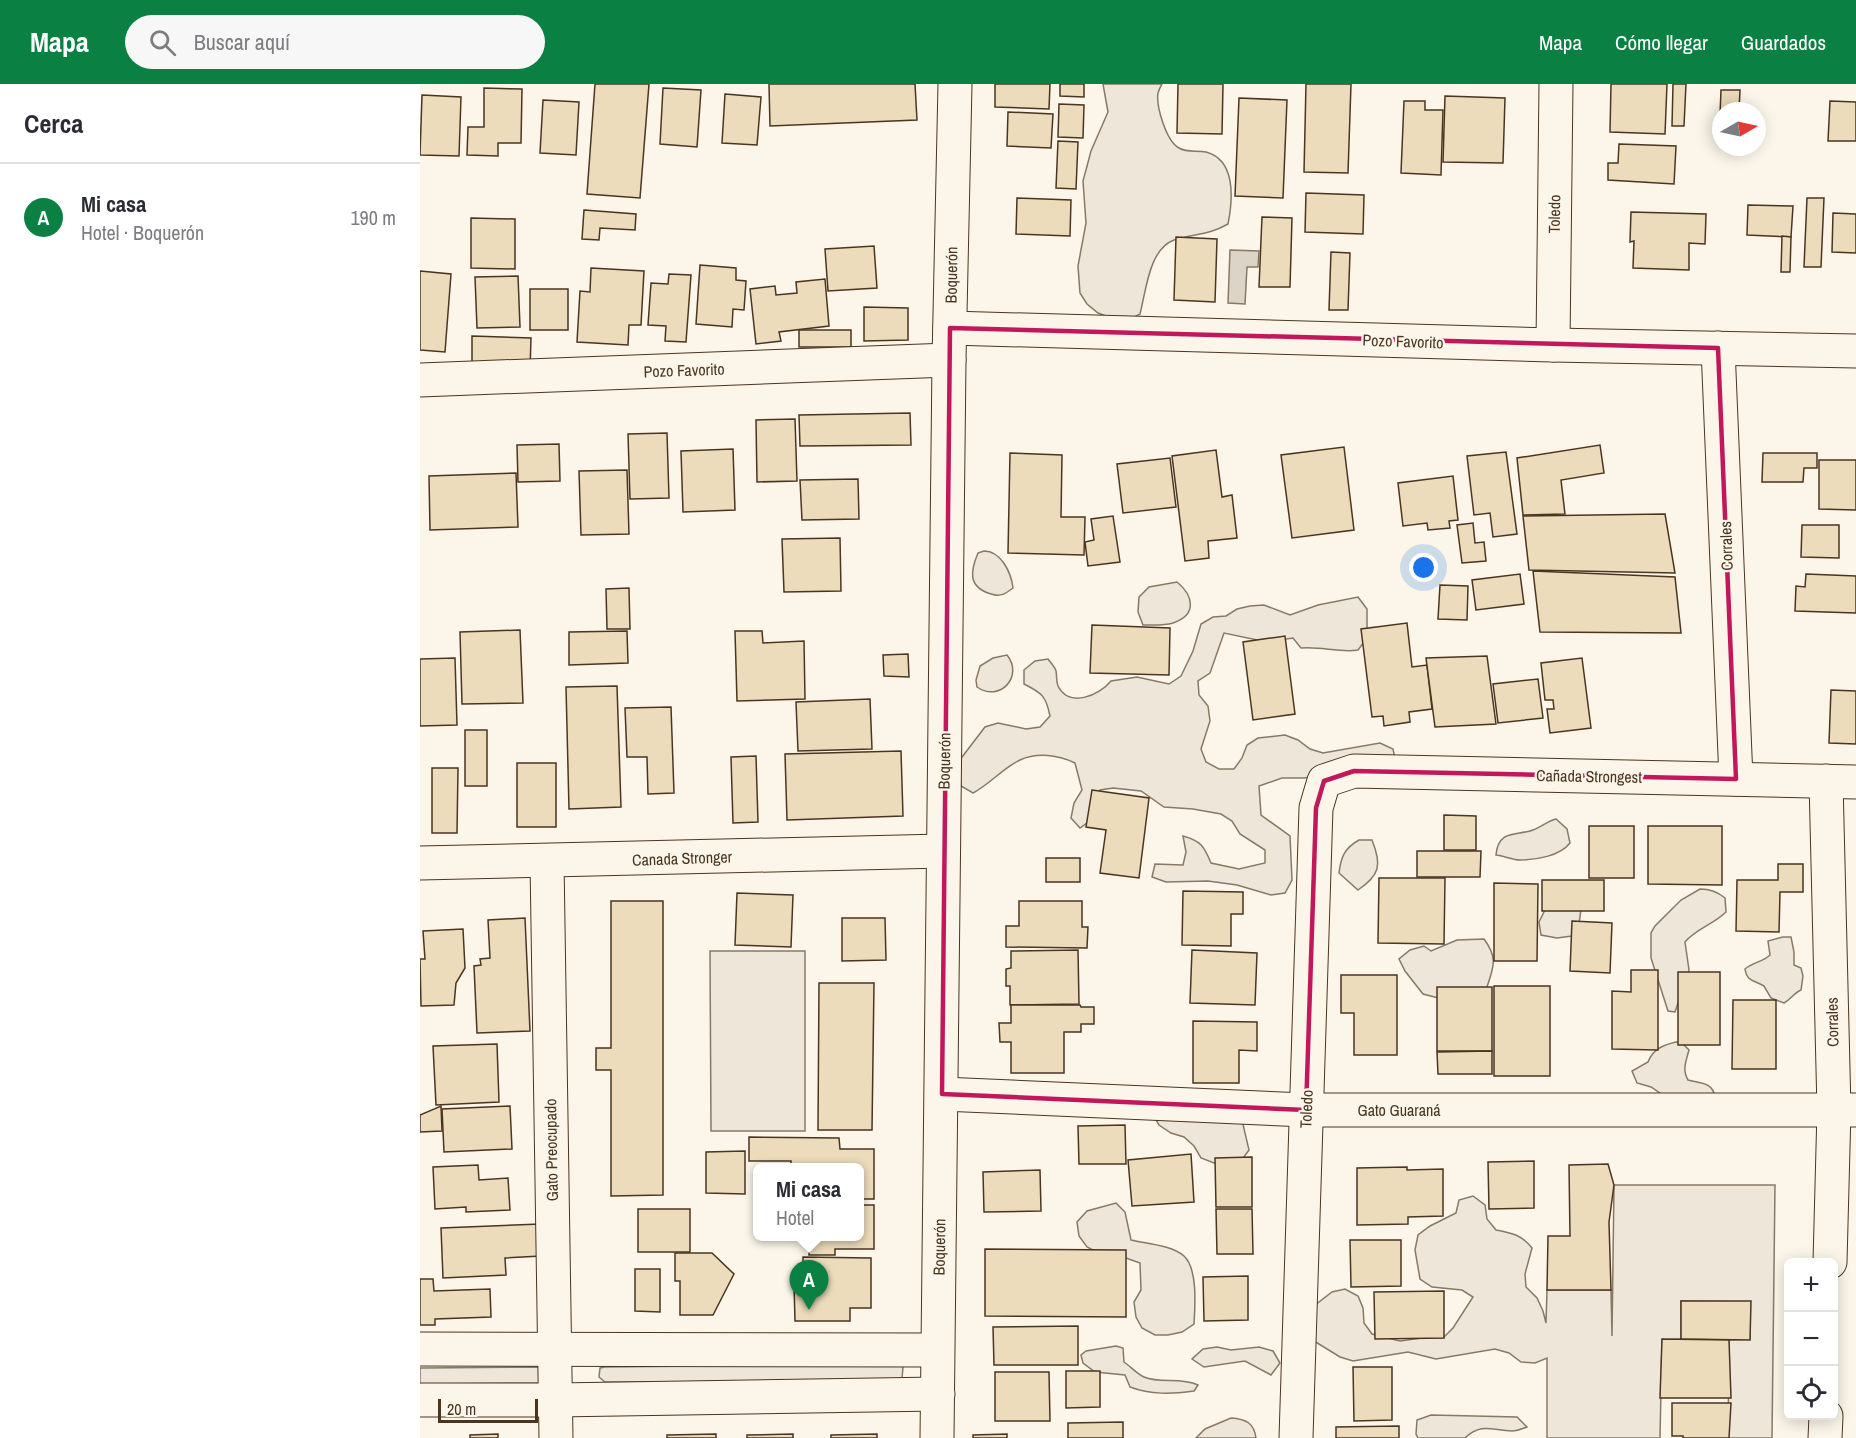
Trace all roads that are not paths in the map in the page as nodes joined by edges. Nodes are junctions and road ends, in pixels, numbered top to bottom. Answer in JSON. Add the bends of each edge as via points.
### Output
{"nodes":[{"id":1,"x":955,"y":84,"type":"edge"},
{"id":2,"x":1556,"y":84,"type":"edge"},
{"id":3,"x":950,"y":328,"type":"junction"},
{"id":4,"x":1553,"y":345,"type":"junction"},
{"id":5,"x":1718,"y":348,"type":"junction"},
{"id":6,"x":1856,"y":351,"type":"edge"},
{"id":7,"x":949,"y":360,"type":"junction"},
{"id":8,"x":420,"y":380,"type":"edge"},
{"id":9,"x":1736,"y":779,"type":"junction"},
{"id":10,"x":1324,"y":781,"type":"joint"},
{"id":11,"x":1841,"y":782,"type":"edge"},
{"id":12,"x":944,"y":851,"type":"junction"},
{"id":13,"x":547,"y":861,"type":"junction"},
{"id":14,"x":420,"y":863,"type":"edge"},
{"id":15,"x":942,"y":1094,"type":"junction"},
{"id":16,"x":1306,"y":1110,"type":"junction"},
{"id":17,"x":1845,"y":1110,"type":"edge"},
{"id":18,"x":1830,"y":1258,"type":"edge"},
{"id":19,"x":420,"y":1349,"type":"edge"},
{"id":20,"x":555,"y":1350,"type":"junction"},
{"id":21,"x":938,"y":1350,"type":"junction"},
{"id":22,"x":938,"y":1394,"type":"junction"},
{"id":23,"x":420,"y":1400,"type":"edge"},
{"id":24,"x":556,"y":1400,"type":"junction"},
{"id":25,"x":1826,"y":1420,"type":"edge"},
{"id":26,"x":556,"y":1438,"type":"edge"},
{"id":27,"x":938,"y":1438,"type":"edge"},
{"id":28,"x":1296,"y":1438,"type":"edge"},
{"id":29,"x":1825,"y":1438,"type":"edge"}],
"edges":[{"from":1,"to":3,"type":"street","name":"Boquerón"},
{"from":2,"to":4,"type":"street","name":"Toledo"},
{"from":3,"to":4,"type":"street","name":"Pozo Favorito"},
{"from":3,"to":7,"type":"street","name":"Boquerón"},
{"from":4,"to":5,"type":"street","name":"Pozo Favorito"},
{"from":5,"to":6,"type":"street","name":"Pozo Favorito"},
{"from":5,"to":9,"type":"street","name":"Corrales"},
{"from":7,"to":8,"type":"street","name":"Pozo Favorito"},
{"from":7,"to":12,"type":"street","name":"Boquerón"},
{"from":9,"to":10,"type":"street","name":"Cañada Strongest","via":[[1354,771]]},
{"from":9,"to":11,"type":"street","name":"Cañada Strongest"},
{"from":10,"to":16,"type":"street","name":"Toledo","via":[[1316,808]]},
{"from":11,"to":17,"type":"street","name":"Corrales"},
{"from":12,"to":13,"type":"street","name":"Canada Stronger"},
{"from":12,"to":15,"type":"street","name":"Boquerón"},
{"from":13,"to":14,"type":"street","name":"Canada Stronger"},
{"from":13,"to":20,"type":"street","name":"Gato Preocupado"},
{"from":15,"to":16,"type":"street","name":"Gato Guaraná"},
{"from":15,"to":21,"type":"street","name":"Boquerón"},
{"from":16,"to":17,"type":"street","name":"Gato Guaraná"},
{"from":16,"to":28,"type":"street","name":"Toledo"},
{"from":17,"to":18,"type":"street","name":"Corrales"},
{"from":19,"to":20,"type":"street"},
{"from":20,"to":21,"type":"street"},
{"from":20,"to":24,"type":"street","name":"Gato Preocupado"},
{"from":21,"to":22,"type":"street","name":"Boquerón"},
{"from":22,"to":24,"type":"street"},
{"from":22,"to":27,"type":"street","name":"Boquerón"},
{"from":23,"to":24,"type":"street"},
{"from":24,"to":26,"type":"street","name":"Gato Preocupado"},
{"from":25,"to":29,"type":"street"}]}
